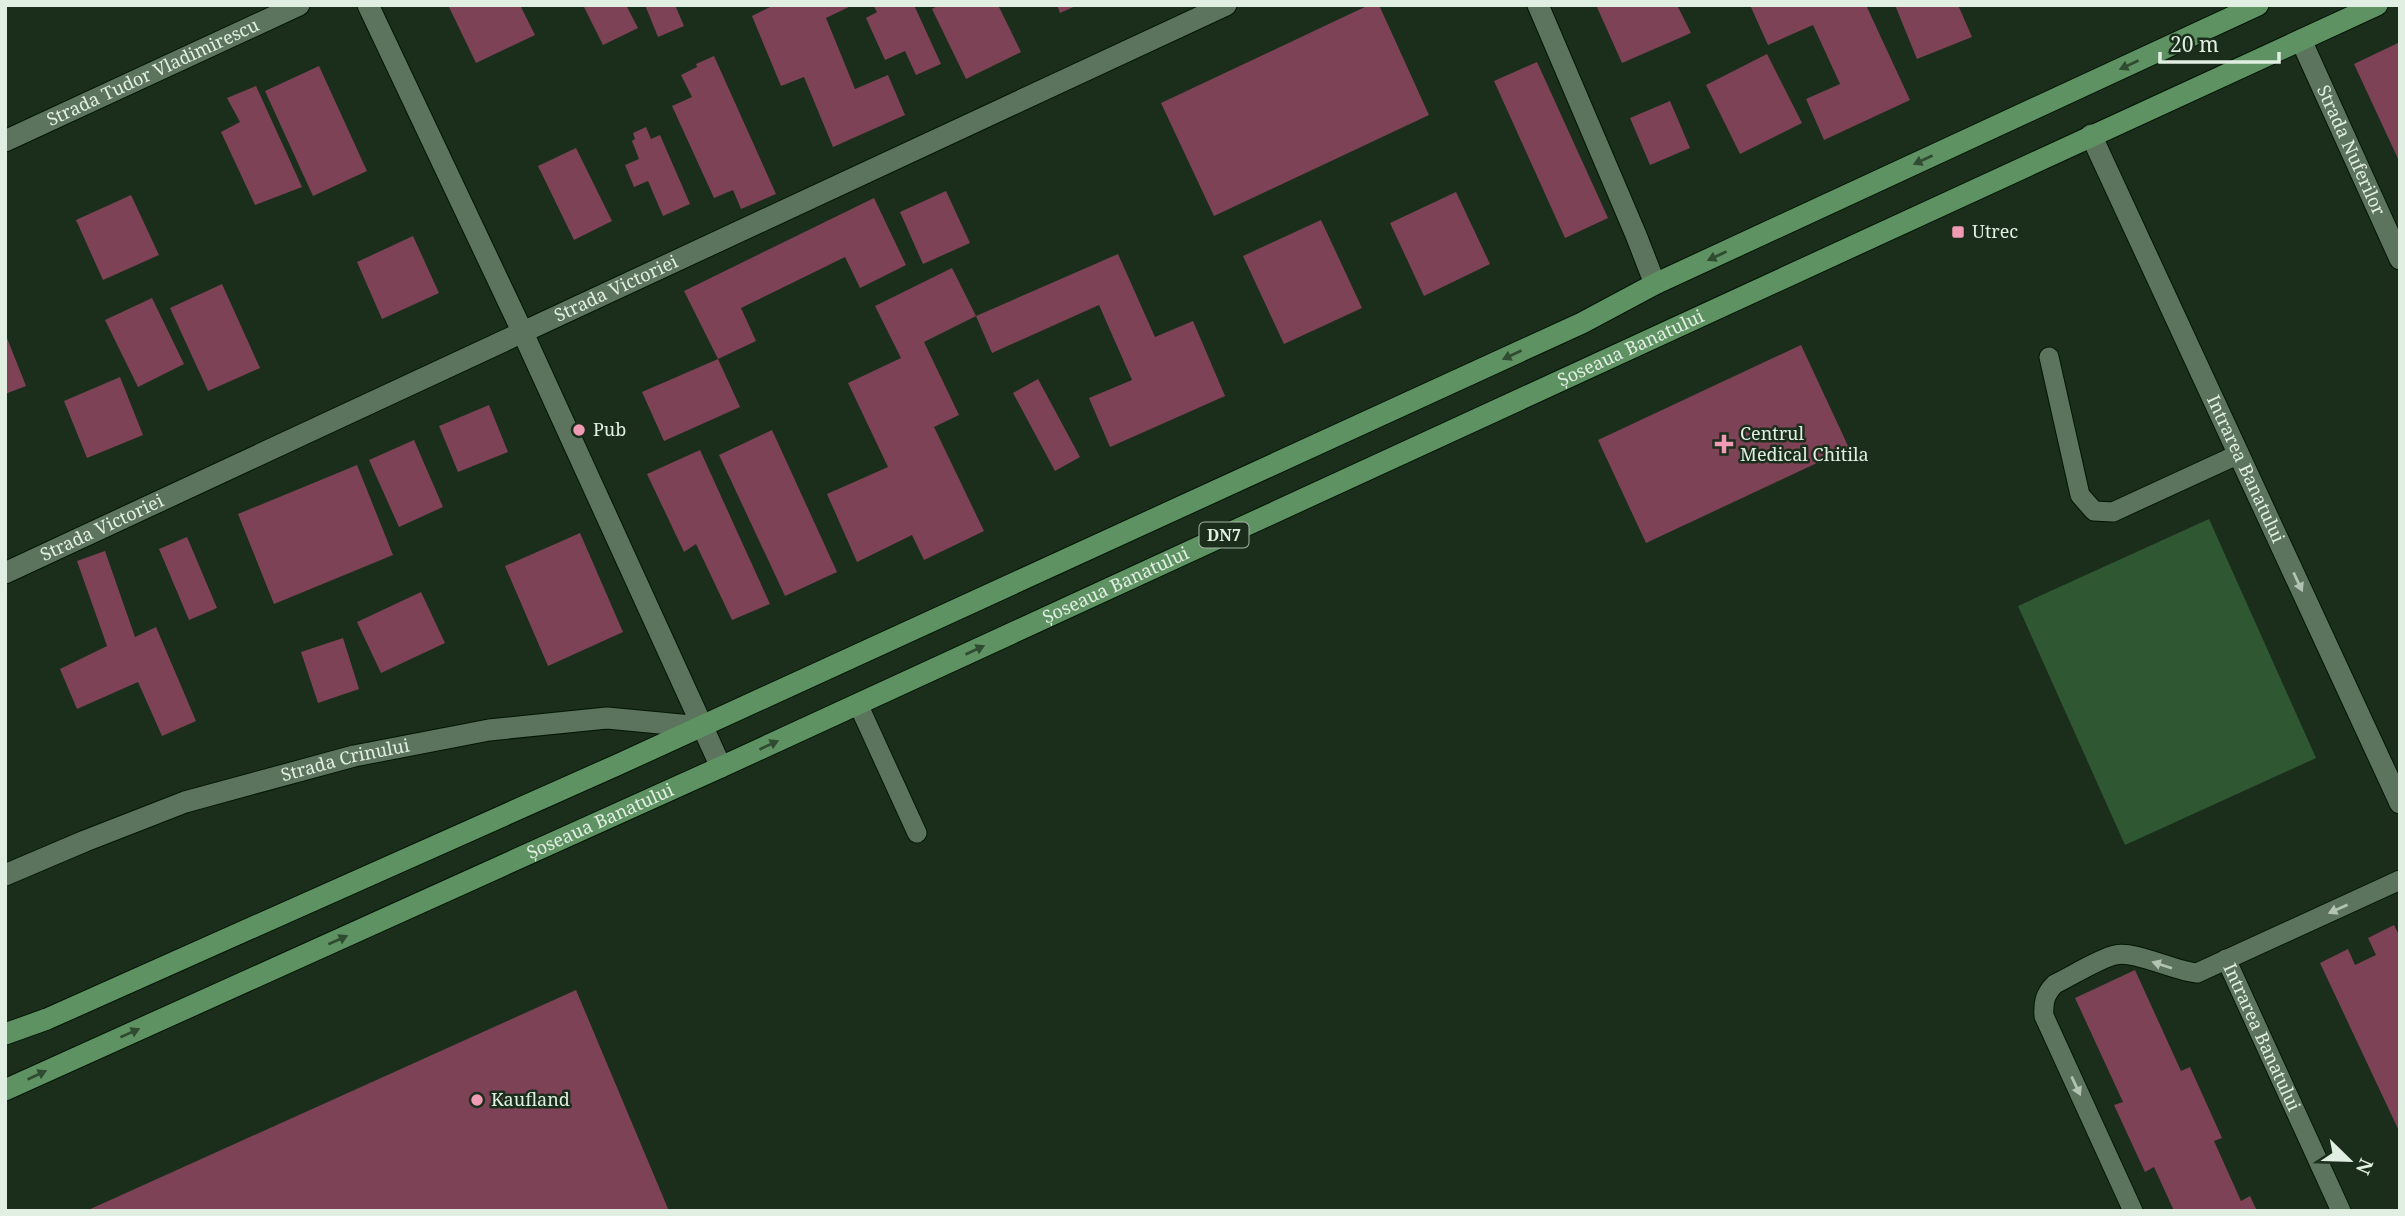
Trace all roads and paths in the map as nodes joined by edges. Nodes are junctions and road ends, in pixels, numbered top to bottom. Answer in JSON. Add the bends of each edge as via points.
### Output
{"nodes":[{"id":1,"x":299,"y":5,"type":"edge"},
{"id":2,"x":369,"y":5,"type":"edge"},
{"id":3,"x":1226,"y":5,"type":"edge"},
{"id":4,"x":1538,"y":5,"type":"edge"},
{"id":5,"x":2258,"y":5,"type":"edge"},
{"id":6,"x":2377,"y":5,"type":"edge"},
{"id":7,"x":2301,"y":40,"type":"junction"},
{"id":8,"x":2091,"y":135,"type":"junction"},
{"id":9,"x":5,"y":141,"type":"edge"},
{"id":10,"x":2400,"y":259,"type":"edge"},
{"id":11,"x":1655,"y":284,"type":"junction"},
{"id":12,"x":523,"y":333,"type":"junction"},
{"id":13,"x":2049,"y":357,"type":"dead end"},
{"id":14,"x":2239,"y":454,"type":"junction"},
{"id":15,"x":5,"y":573,"type":"edge"},
{"id":16,"x":858,"y":704,"type":"junction"},
{"id":17,"x":702,"y":727,"type":"junction"},
{"id":18,"x":721,"y":767,"type":"junction"},
{"id":19,"x":2400,"y":803,"type":"edge"},
{"id":20,"x":917,"y":833,"type":"dead end"},
{"id":21,"x":5,"y":875,"type":"edge"},
{"id":22,"x":2400,"y":880,"type":"edge"},
{"id":23,"x":2226,"y":959,"type":"junction"},
{"id":24,"x":5,"y":1034,"type":"edge"},
{"id":25,"x":5,"y":1090,"type":"edge"},
{"id":26,"x":2133,"y":1211,"type":"edge"},
{"id":27,"x":2341,"y":1211,"type":"edge"}],
"edges":[{"from":1,"to":9,"type":"street","name":"Strada Tudor Vladimirescu"},
{"from":2,"to":12,"type":"street"},
{"from":3,"to":12,"type":"street","name":"Strada Victoriei"},
{"from":4,"to":11,"type":"street"},
{"from":5,"to":11,"type":"main road","number":"DN7","one_way":true},
{"from":6,"to":7,"type":"main road","name":"Șoseaua Banatului","number":"DN7"},
{"from":7,"to":8,"type":"main road","name":"Șoseaua Banatului","number":"DN7"},
{"from":7,"to":10,"type":"street","name":"Strada Nuferilor"},
{"from":8,"to":14,"type":"street","name":"Intrarea Banatului"},
{"from":16,"to":8,"type":"main road","name":"Șoseaua Banatului","number":"DN7","one_way":true},
{"from":11,"to":17,"type":"main road","number":"DN7","one_way":true,"via":[[1582,323]]},
{"from":12,"to":15,"type":"street","name":"Strada Victoriei"},
{"from":12,"to":17,"type":"street"},
{"from":13,"to":14,"type":"lane","via":[[2080,495],[2094,511],[2113,512]]},
{"from":14,"to":19,"type":"street","name":"Intrarea Banatului","one_way":true},
{"from":18,"to":16,"type":"main road","name":"Șoseaua Banatului","number":"DN7","one_way":true},
{"from":16,"to":20,"type":"lane"},
{"from":17,"to":18,"type":"street"},
{"from":17,"to":21,"type":"street","name":"Strada Crinului","via":[[607,718],[489,730],[354,756],[184,802]]},
{"from":17,"to":24,"type":"main road","number":"DN7"},
{"from":25,"to":18,"type":"main road","name":"Șoseaua Banatului","number":"DN7","one_way":true},
{"from":22,"to":23,"type":"lane","name":"Intrarea Banatului","one_way":true},
{"from":23,"to":26,"type":"lane","one_way":true,"via":[[2197,973],[2115,955],[2047,992],[2044,1016]]},
{"from":23,"to":27,"type":"lane","name":"Intrarea Banatului"}]}
